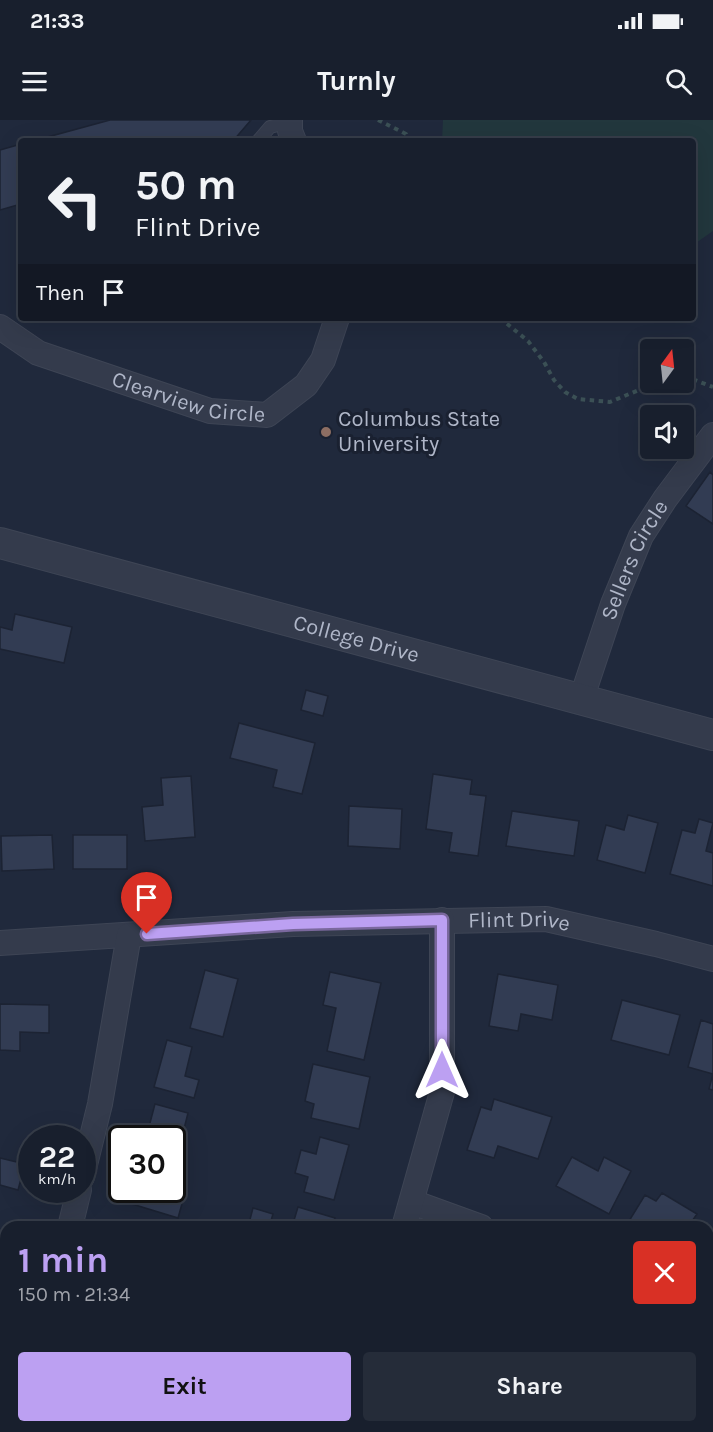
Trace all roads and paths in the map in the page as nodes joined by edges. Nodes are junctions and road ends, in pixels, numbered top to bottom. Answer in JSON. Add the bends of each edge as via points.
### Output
{"nodes":[{"id":1,"x":378,"y":120,"type":"edge"},
{"id":2,"x":292,"y":128,"type":"edge"},
{"id":3,"x":261,"y":138,"type":"edge"},
{"id":4,"x":407,"y":138,"type":"edge"},
{"id":5,"x":336,"y":321,"type":"edge"},
{"id":6,"x":504,"y":321,"type":"edge"},
{"id":7,"x":0,"y":327,"type":"edge"},
{"id":8,"x":694,"y":380,"type":"edge"},
{"id":9,"x":713,"y":387,"type":"edge"},
{"id":10,"x":640,"y":390,"type":"edge"},
{"id":11,"x":713,"y":435,"type":"edge"},
{"id":12,"x":0,"y":543,"type":"edge"},
{"id":13,"x":581,"y":700,"type":"junction"},
{"id":14,"x":713,"y":735,"type":"edge"},
{"id":15,"x":442,"y":920,"type":"junction"},
{"id":16,"x":129,"y":935,"type":"junction"},
{"id":17,"x":0,"y":943,"type":"edge"},
{"id":18,"x":713,"y":958,"type":"edge"},
{"id":19,"x":95,"y":1125,"type":"edge"},
{"id":20,"x":412,"y":1202,"type":"junction"},
{"id":21,"x":76,"y":1203,"type":"edge"},
{"id":22,"x":71,"y":1221,"type":"edge"},
{"id":23,"x":406,"y":1221,"type":"edge"},
{"id":24,"x":464,"y":1221,"type":"edge"}],
"edges":[{"from":1,"to":4,"type":"path"},
{"from":2,"to":3,"type":"lane","via":[[270,127]]},
{"from":5,"to":7,"type":"street","name":"Clearview Circle","via":[[323,360],[306,386],[267,415],[210,411],[38,353]]},
{"from":6,"to":10,"type":"path","via":[[528,341],[554,381],[578,399],[610,402]]},
{"from":8,"to":9,"type":"path"},
{"from":11,"to":13,"type":"street","name":"Sellers Circle","via":[[641,536]]},
{"from":12,"to":13,"type":"street","name":"College Drive"},
{"from":13,"to":14,"type":"street","name":"College Drive"},
{"from":15,"to":16,"type":"street","name":"Flint Drive","via":[[293,924]]},
{"from":15,"to":18,"type":"street","name":"Flint Drive","via":[[546,919]]},
{"from":15,"to":20,"type":"street","via":[[442,1092]]},
{"from":16,"to":17,"type":"street","name":"Flint Drive"},
{"from":16,"to":19,"type":"street"},
{"from":20,"to":23,"type":"street"},
{"from":20,"to":24,"type":"street"},
{"from":21,"to":22,"type":"street"}]}
